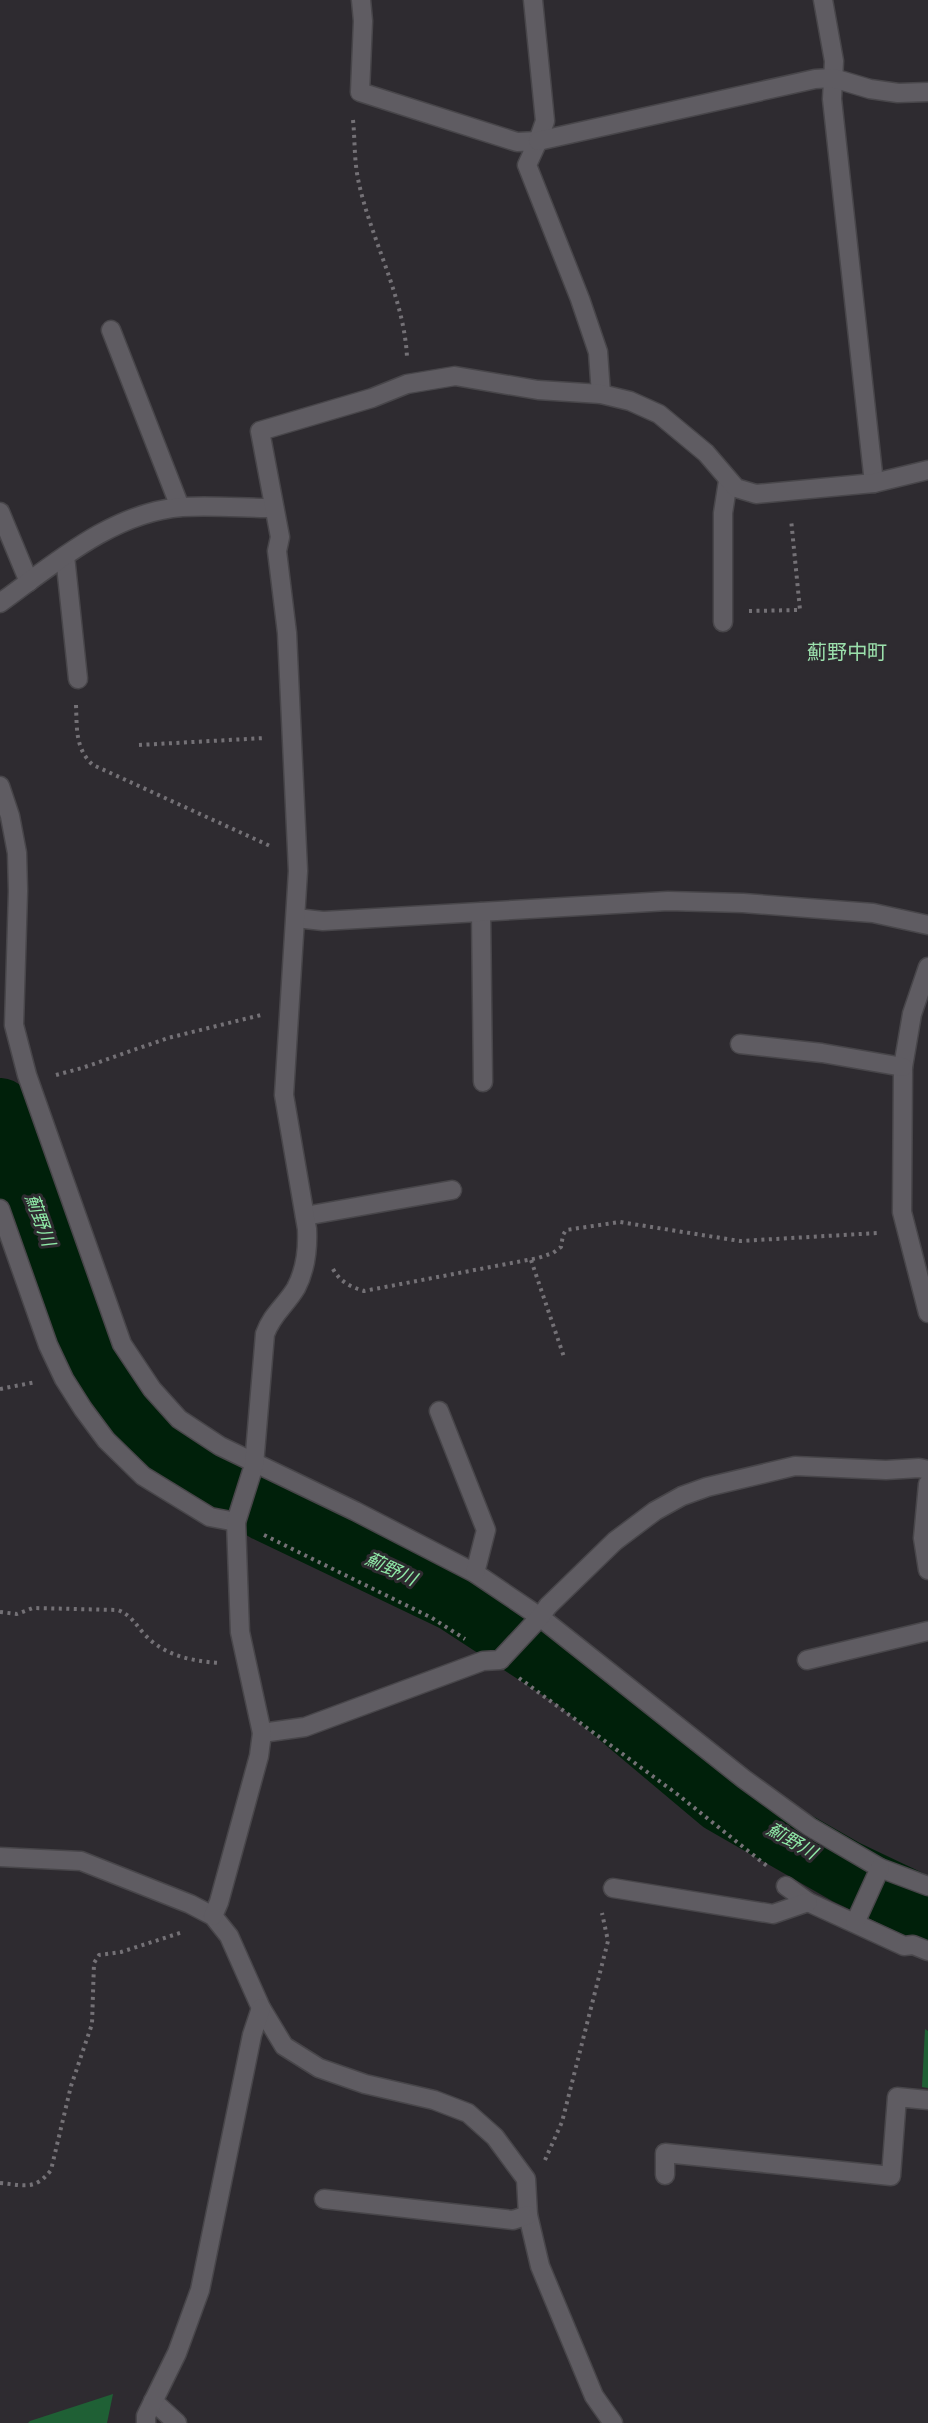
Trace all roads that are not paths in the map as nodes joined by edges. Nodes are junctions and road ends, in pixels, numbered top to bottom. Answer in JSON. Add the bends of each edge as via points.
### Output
{"nodes":[{"id":1,"x":361,"y":0,"type":"edge"},
{"id":2,"x":533,"y":0,"type":"edge"},
{"id":3,"x":823,"y":0,"type":"edge"},
{"id":4,"x":833,"y":78,"type":"junction"},
{"id":5,"x":928,"y":92,"type":"edge"},
{"id":6,"x":538,"y":141,"type":"junction"},
{"id":7,"x":111,"y":330,"type":"dead end"},
{"id":8,"x":601,"y":394,"type":"junction"},
{"id":9,"x":928,"y":470,"type":"edge"},
{"id":10,"x":728,"y":481,"type":"junction"},
{"id":11,"x":874,"y":483,"type":"junction"},
{"id":12,"x":180,"y":507,"type":"junction"},
{"id":13,"x":274,"y":508,"type":"junction"},
{"id":14,"x":0,"y":512,"type":"edge"},
{"id":15,"x":66,"y":556,"type":"junction"},
{"id":16,"x":29,"y":582,"type":"junction"},
{"id":17,"x":0,"y":603,"type":"edge"},
{"id":18,"x":723,"y":617,"type":"road end"},
{"id":19,"x":78,"y":678,"type":"road end"},
{"id":20,"x":0,"y":786,"type":"edge"},
{"id":21,"x":481,"y":912,"type":"junction"},
{"id":22,"x":296,"y":918,"type":"junction"},
{"id":23,"x":928,"y":925,"type":"edge"},
{"id":24,"x":928,"y":967,"type":"edge"},
{"id":25,"x":740,"y":1044,"type":"dead end"},
{"id":26,"x":903,"y":1067,"type":"junction"},
{"id":27,"x":483,"y":1082,"type":"dead end"},
{"id":28,"x":452,"y":1190,"type":"dead end"},
{"id":29,"x":0,"y":1209,"type":"edge"},
{"id":30,"x":304,"y":1216,"type":"junction"},
{"id":31,"x":928,"y":1312,"type":"edge"},
{"id":32,"x":439,"y":1411,"type":"dead end"},
{"id":33,"x":254,"y":1465,"type":"junction"},
{"id":34,"x":928,"y":1470,"type":"edge"},
{"id":35,"x":928,"y":1484,"type":"edge"},
{"id":36,"x":236,"y":1522,"type":"junction"},
{"id":37,"x":928,"y":1570,"type":"edge"},
{"id":38,"x":475,"y":1574,"type":"junction"},
{"id":39,"x":540,"y":1617,"type":"junction"},
{"id":40,"x":928,"y":1631,"type":"edge"},
{"id":41,"x":807,"y":1660,"type":"dead end"},
{"id":42,"x":262,"y":1733,"type":"junction"},
{"id":43,"x":0,"y":1857,"type":"edge"},
{"id":44,"x":880,"y":1868,"type":"junction"},
{"id":45,"x":786,"y":1886,"type":"road end"},
{"id":46,"x":928,"y":1886,"type":"edge"},
{"id":47,"x":613,"y":1888,"type":"dead end"},
{"id":48,"x":808,"y":1902,"type":"junction"},
{"id":49,"x":213,"y":1916,"type":"junction"},
{"id":50,"x":855,"y":1923,"type":"junction"},
{"id":51,"x":928,"y":1951,"type":"edge"},
{"id":52,"x":261,"y":2008,"type":"junction"},
{"id":53,"x":928,"y":2100,"type":"edge"},
{"id":54,"x":665,"y":2175,"type":"dead end"},
{"id":55,"x":324,"y":2199,"type":"dead end"},
{"id":56,"x":528,"y":2215,"type":"junction"},
{"id":57,"x":153,"y":2401,"type":"junction"},
{"id":58,"x":146,"y":2423,"type":"edge"},
{"id":59,"x":177,"y":2423,"type":"edge"},
{"id":60,"x":613,"y":2423,"type":"edge"}],
"edges":[{"from":1,"to":6,"type":"street","via":[[360,92],[517,142]]},
{"from":2,"to":6,"type":"street","via":[[545,121]]},
{"from":3,"to":4,"type":"street","via":[[834,61]]},
{"from":4,"to":5,"type":"street","via":[[870,89]]},
{"from":4,"to":6,"type":"street"},
{"from":4,"to":11,"type":"street","via":[[832,99]]},
{"from":6,"to":8,"type":"street","via":[[527,165],[598,352]]},
{"from":7,"to":12,"type":"street"},
{"from":8,"to":10,"type":"street","via":[[659,414],[706,453]]},
{"from":8,"to":13,"type":"street","via":[[538,390],[455,376],[407,384],[261,431]]},
{"from":9,"to":11,"type":"street"},
{"from":10,"to":11,"type":"street","via":[[756,494]]},
{"from":10,"to":18,"type":"street","via":[[723,513]]},
{"from":12,"to":13,"type":"street"},
{"from":12,"to":15,"type":"street","via":[[132,518],[96,534]]},
{"from":13,"to":22,"type":"street","via":[[280,537],[277,551],[293,737]]},
{"from":14,"to":16,"type":"street"},
{"from":15,"to":16,"type":"street"},
{"from":15,"to":19,"type":"street"},
{"from":16,"to":17,"type":"street"},
{"from":20,"to":33,"type":"street","via":[[17,853],[14,1025],[30,1082],[122,1344],[152,1389],[179,1419]]},
{"from":21,"to":22,"type":"street","via":[[323,921]]},
{"from":21,"to":23,"type":"street","via":[[668,901],[722,902],[873,913]]},
{"from":21,"to":27,"type":"street"},
{"from":22,"to":30,"type":"street","via":[[284,1095]]},
{"from":24,"to":26,"type":"street","via":[[912,1014]]},
{"from":25,"to":26,"type":"street"},
{"from":26,"to":31,"type":"street","via":[[902,1212]]},
{"from":28,"to":30,"type":"street"},
{"from":29,"to":36,"type":"street","via":[[48,1345],[64,1379],[106,1440],[143,1476],[210,1517]]},
{"from":30,"to":33,"type":"street","via":[[306,1263],[295,1288],[270,1320],[266,1334]]},
{"from":32,"to":38,"type":"street","via":[[486,1530]]},
{"from":33,"to":36,"type":"street"},
{"from":33,"to":38,"type":"street"},
{"from":34,"to":39,"type":"street","via":[[795,1466],[706,1486],[655,1511],[615,1541]]},
{"from":35,"to":37,"type":"street","via":[[924,1538]]},
{"from":36,"to":42,"type":"street","via":[[240,1632]]},
{"from":38,"to":39,"type":"street"},
{"from":39,"to":42,"type":"street","via":[[500,1660],[483,1661],[305,1727]]},
{"from":39,"to":44,"type":"street","via":[[744,1779],[810,1827]]},
{"from":40,"to":41,"type":"street"},
{"from":42,"to":49,"type":"street","via":[[259,1756]]},
{"from":43,"to":49,"type":"street","via":[[81,1861]]},
{"from":44,"to":46,"type":"street"},
{"from":44,"to":50,"type":"street"},
{"from":45,"to":48,"type":"street"},
{"from":47,"to":48,"type":"street","via":[[773,1914]]},
{"from":48,"to":50,"type":"street"},
{"from":49,"to":52,"type":"street","via":[[230,1936]]},
{"from":50,"to":51,"type":"street","via":[[904,1946]]},
{"from":52,"to":56,"type":"street","via":[[284,2046],[319,2068],[468,2113],[495,2138],[526,2179]]},
{"from":52,"to":57,"type":"street","via":[[252,2035],[200,2290],[177,2353]]},
{"from":53,"to":54,"type":"street","via":[[897,2097],[891,2176],[666,2153]]},
{"from":55,"to":56,"type":"street","via":[[513,2220]]},
{"from":56,"to":60,"type":"street","via":[[540,2266],[594,2396]]},
{"from":57,"to":58,"type":"street"},
{"from":57,"to":59,"type":"street"}]}
